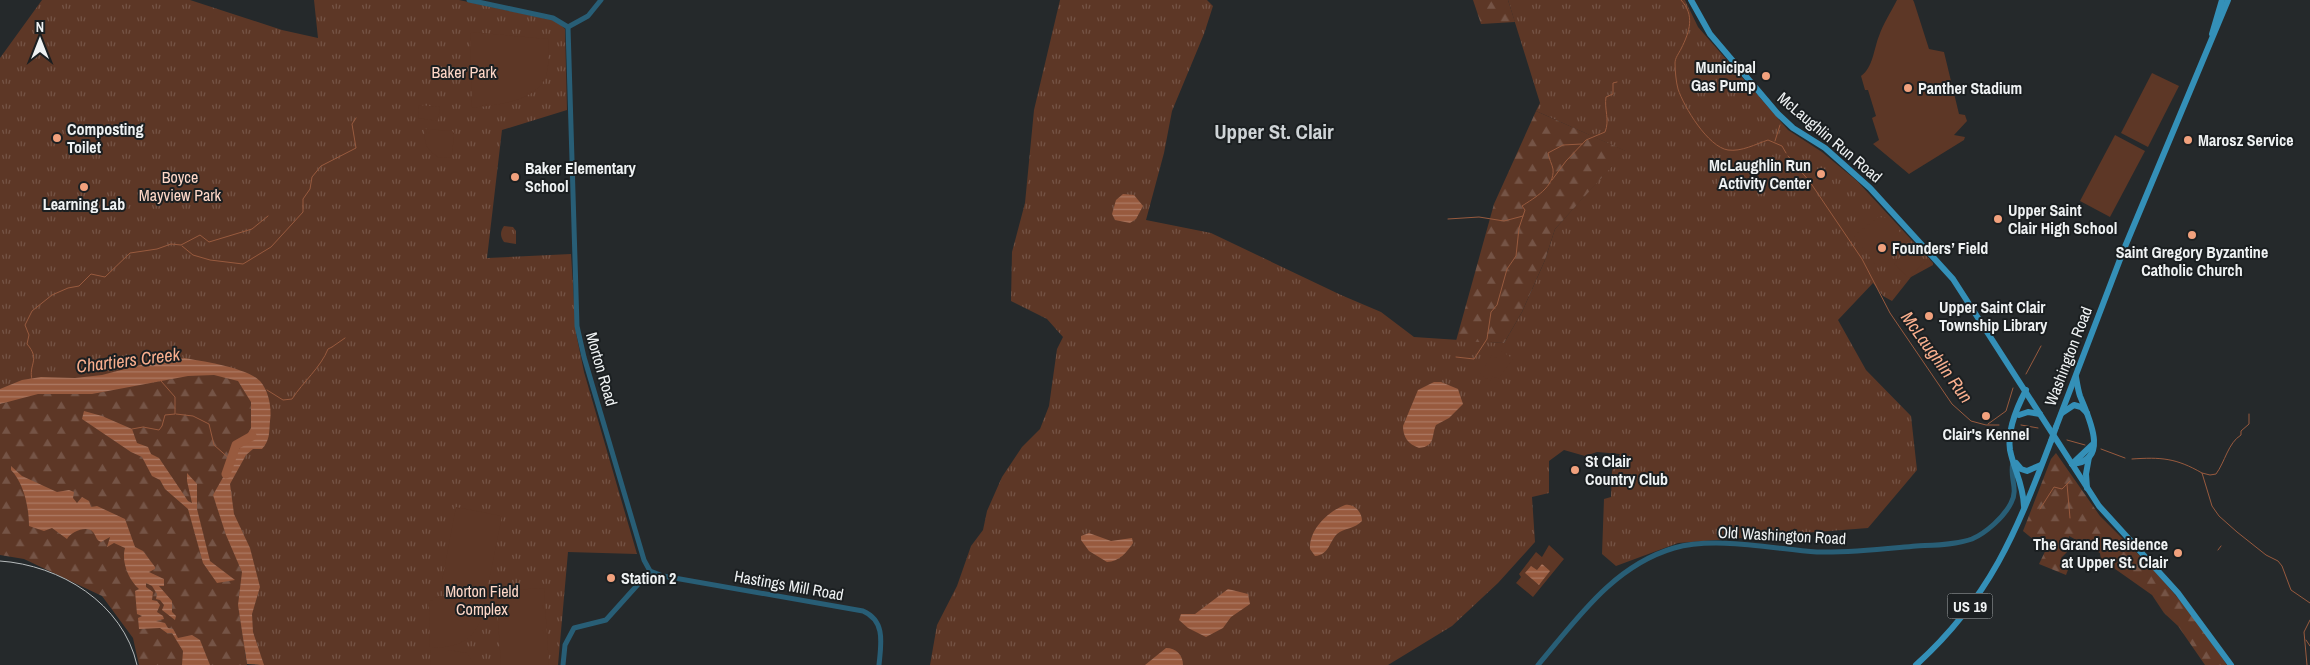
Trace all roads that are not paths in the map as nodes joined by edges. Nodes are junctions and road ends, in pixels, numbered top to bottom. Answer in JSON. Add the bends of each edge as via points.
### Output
{"nodes":[{"id":1,"x":469,"y":0,"type":"edge"},
{"id":2,"x":601,"y":0,"type":"edge"},
{"id":3,"x":1691,"y":0,"type":"edge"},
{"id":4,"x":2222,"y":0,"type":"edge"},
{"id":5,"x":2228,"y":0,"type":"edge"},
{"id":6,"x":568,"y":27,"type":"junction"},
{"id":7,"x":2212,"y":35,"type":"junction"},
{"id":8,"x":2076,"y":374,"type":"junction"},
{"id":9,"x":2026,"y":390,"type":"junction"},
{"id":10,"x":2088,"y":413,"type":"junction"},
{"id":11,"x":2040,"y":414,"type":"junction"},
{"id":12,"x":2061,"y":414,"type":"junction"},
{"id":13,"x":2019,"y":415,"type":"junction"},
{"id":14,"x":2014,"y":425,"type":"junction"},
{"id":15,"x":2092,"y":445,"type":"junction"},
{"id":16,"x":2089,"y":457,"type":"junction"},
{"id":17,"x":2014,"y":460,"type":"junction"},
{"id":18,"x":2072,"y":464,"type":"junction"},
{"id":19,"x":2042,"y":465,"type":"junction"},
{"id":20,"x":2088,"y":489,"type":"junction"},
{"id":21,"x":2024,"y":509,"type":"junction"},
{"id":22,"x":650,"y":571,"type":"junction"},
{"id":23,"x":563,"y":665,"type":"edge"},
{"id":24,"x":879,"y":665,"type":"edge"},
{"id":25,"x":1538,"y":665,"type":"edge"},
{"id":26,"x":1916,"y":665,"type":"edge"},
{"id":27,"x":2231,"y":665,"type":"edge"}],
"edges":[{"from":1,"to":6,"type":"street","via":[[553,18]]},
{"from":2,"to":6,"type":"street","via":[[588,16]]},
{"from":3,"to":9,"type":"main road","name":"McLaughlin Run Road","via":[[1710,34],[1781,117],[1825,148],[1870,188],[1948,272]]},
{"from":4,"to":7,"type":"main road","name":"Washington Road","number":"US 19"},
{"from":5,"to":7,"type":"main road","name":"Washington Road","number":"US 19"},
{"from":6,"to":22,"type":"street","name":"Morton Road","via":[[577,326],[644,560]]},
{"from":7,"to":8,"type":"main road","name":"Washington Road","number":"US 19"},
{"from":8,"to":10,"type":"main road","via":[[2078,391]]},
{"from":8,"to":12,"type":"main road","name":"Washington Road","number":"US 19"},
{"from":9,"to":11,"type":"main road","name":"McLaughlin Run Road"},
{"from":9,"to":13,"type":"main road"},
{"from":9,"to":14,"type":"main road"},
{"from":10,"to":12,"type":"main road","via":[[2074,406]]},
{"from":10,"to":15,"type":"main road","via":[[2093,427]]},
{"from":11,"to":13,"type":"main road","via":[[2025,412]]},
{"from":11,"to":18,"type":"main road","name":"McLaughlin Run Road"},
{"from":12,"to":19,"type":"main road","name":"Washington Road","number":"US 19","bridge":true},
{"from":13,"to":14,"type":"main road"},
{"from":14,"to":17,"type":"main road","via":[[2010,448]]},
{"from":15,"to":16,"type":"main road"},
{"from":15,"to":18,"type":"main road"},
{"from":16,"to":18,"type":"main road"},
{"from":16,"to":20,"type":"main road","via":[[2086,469]]},
{"from":17,"to":19,"type":"main road","via":[[2027,471]]},
{"from":17,"to":21,"type":"main road","via":[[2022,484]]},
{"from":17,"to":25,"type":"street","name":"Old Washington Road","via":[[2011,470],[2015,493],[2012,501],[1999,519],[1974,538],[1852,552],[1702,544],[1674,548],[1650,558],[1602,590]]},
{"from":18,"to":20,"type":"main road","name":"McLaughlin Run Road"},
{"from":19,"to":21,"type":"main road","name":"Washington Road","number":"US 19"},
{"from":20,"to":27,"type":"main road","name":"McLaughlin Run Road","via":[[2111,522],[2178,593]]},
{"from":21,"to":26,"type":"main road","name":"Washington Road","number":"US 19","via":[[2006,551],[1982,590],[1954,627]]},
{"from":22,"to":23,"type":"street","via":[[606,620],[574,628],[565,645]]},
{"from":22,"to":24,"type":"street","name":"Hastings Mill Road","via":[[868,614],[879,624],[881,633]]}]}
